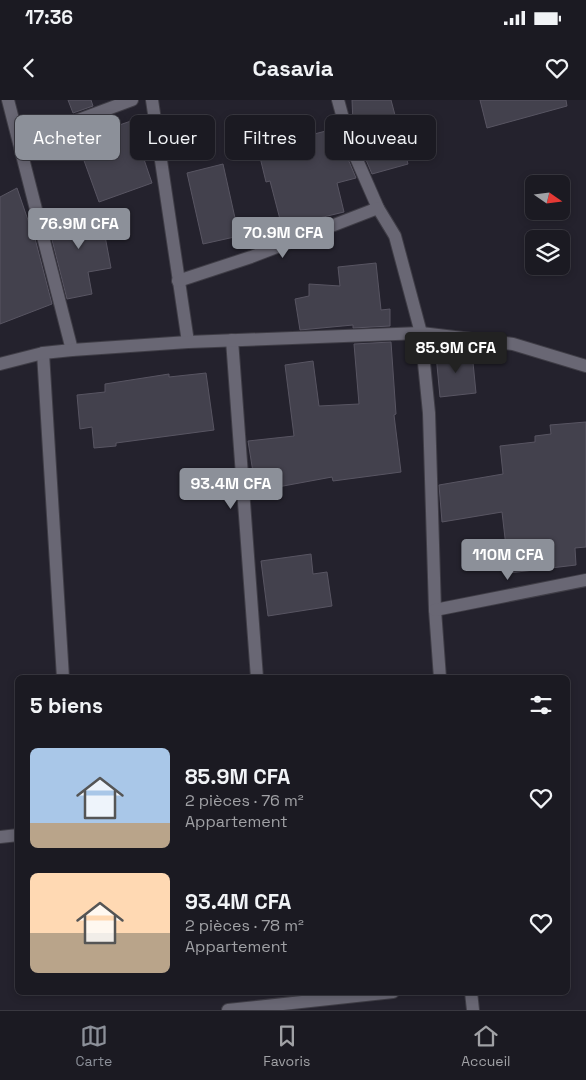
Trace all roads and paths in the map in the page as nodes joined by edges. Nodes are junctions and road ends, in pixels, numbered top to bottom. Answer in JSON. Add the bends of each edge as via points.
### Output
{"nodes":[{"id":1,"x":8,"y":100,"type":"edge"},
{"id":2,"x":132,"y":100,"type":"edge"},
{"id":3,"x":152,"y":100,"type":"edge"},
{"id":4,"x":338,"y":100,"type":"edge"},
{"id":5,"x":91,"y":115,"type":"edge"},
{"id":6,"x":15,"y":129,"type":"edge"},
{"id":7,"x":23,"y":160,"type":"edge"},
{"id":8,"x":378,"y":208,"type":"junction"},
{"id":9,"x":178,"y":281,"type":"junction"},
{"id":10,"x":421,"y":333,"type":"junction"},
{"id":11,"x":232,"y":340,"type":"junction"},
{"id":12,"x":188,"y":342,"type":"junction"},
{"id":13,"x":72,"y":350,"type":"junction"},
{"id":14,"x":43,"y":353,"type":"junction"},
{"id":15,"x":0,"y":364,"type":"edge"},
{"id":16,"x":586,"y":366,"type":"edge"},
{"id":17,"x":586,"y":580,"type":"edge"},
{"id":18,"x":435,"y":610,"type":"junction"},
{"id":19,"x":64,"y":675,"type":"edge"},
{"id":20,"x":257,"y":675,"type":"edge"},
{"id":21,"x":440,"y":675,"type":"edge"},
{"id":22,"x":15,"y":835,"type":"edge"},
{"id":23,"x":0,"y":837,"type":"edge"},
{"id":24,"x":366,"y":995,"type":"edge"},
{"id":25,"x":471,"y":995,"type":"edge"},
{"id":26,"x":228,"y":1010,"type":"edge"},
{"id":27,"x":473,"y":1010,"type":"edge"}],
"edges":[{"from":1,"to":6,"type":"street"},
{"from":2,"to":5,"type":"street"},
{"from":3,"to":9,"type":"street"},
{"from":4,"to":8,"type":"street","via":[[350,144]]},
{"from":7,"to":13,"type":"street"},
{"from":8,"to":9,"type":"street"},
{"from":8,"to":10,"type":"street","via":[[395,236]]},
{"from":9,"to":12,"type":"street"},
{"from":10,"to":11,"type":"street"},
{"from":10,"to":16,"type":"street","via":[[513,344]]},
{"from":10,"to":18,"type":"street","via":[[430,414]]},
{"from":11,"to":12,"type":"street"},
{"from":11,"to":20,"type":"street"},
{"from":12,"to":13,"type":"street"},
{"from":13,"to":14,"type":"street"},
{"from":14,"to":15,"type":"street"},
{"from":14,"to":19,"type":"street"},
{"from":17,"to":18,"type":"street"},
{"from":18,"to":21,"type":"street"},
{"from":22,"to":23,"type":"street"},
{"from":24,"to":26,"type":"street"},
{"from":25,"to":27,"type":"street"}]}
